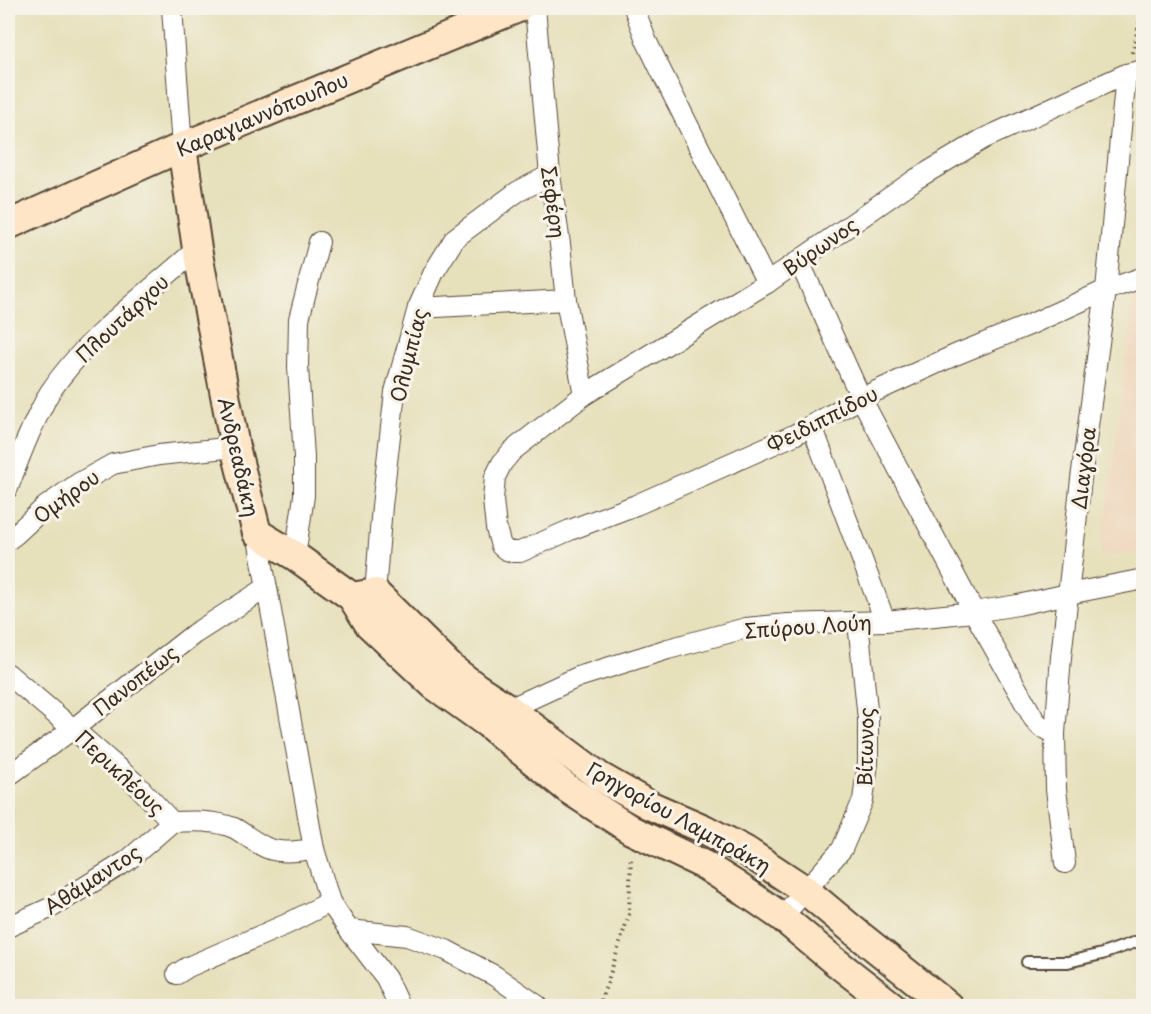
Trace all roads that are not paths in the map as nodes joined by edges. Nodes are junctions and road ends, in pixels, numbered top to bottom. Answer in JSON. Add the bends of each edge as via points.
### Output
{"nodes":[{"id":1,"x":171,"y":8,"type":"edge"},
{"id":2,"x":518,"y":8,"type":"edge"},
{"id":3,"x":535,"y":8,"type":"edge"},
{"id":4,"x":634,"y":8,"type":"edge"},
{"id":5,"x":1135,"y":72,"type":"edge"},
{"id":6,"x":182,"y":147,"type":"junction"},
{"id":7,"x":550,"y":175,"type":"junction"},
{"id":8,"x":8,"y":225,"type":"edge"},
{"id":9,"x":319,"y":242,"type":"dead end"},
{"id":10,"x":196,"y":249,"type":"junction"},
{"id":11,"x":799,"y":261,"type":"junction"},
{"id":12,"x":1143,"y":277,"type":"edge"},
{"id":13,"x":767,"y":283,"type":"junction"},
{"id":14,"x":1106,"y":290,"type":"junction"},
{"id":15,"x":566,"y":300,"type":"junction"},
{"id":16,"x":418,"y":308,"type":"junction"},
{"id":17,"x":584,"y":395,"type":"junction"},
{"id":18,"x":861,"y":398,"type":"junction"},
{"id":19,"x":812,"y":426,"type":"junction"},
{"id":20,"x":235,"y":447,"type":"junction"},
{"id":21,"x":9,"y":481,"type":"edge"},
{"id":22,"x":257,"y":533,"type":"junction"},
{"id":23,"x":8,"y":540,"type":"edge"},
{"id":24,"x":501,"y":546,"type":"joint"},
{"id":25,"x":295,"y":556,"type":"junction"},
{"id":26,"x":1142,"y":583,"type":"edge"},
{"id":27,"x":266,"y":588,"type":"junction"},
{"id":28,"x":1068,"y":594,"type":"junction"},
{"id":29,"x":364,"y":595,"type":"junction"},
{"id":30,"x":974,"y":612,"type":"junction"},
{"id":31,"x":885,"y":621,"type":"junction"},
{"id":32,"x":858,"y":622,"type":"junction"},
{"id":33,"x":8,"y":674,"type":"edge"},
{"id":34,"x":498,"y":716,"type":"junction"},
{"id":35,"x":74,"y":729,"type":"junction"},
{"id":36,"x":1055,"y":733,"type":"junction"},
{"id":37,"x":8,"y":776,"type":"edge"},
{"id":38,"x":172,"y":822,"type":"junction"},
{"id":39,"x":314,"y":849,"type":"junction"},
{"id":40,"x":1065,"y":863,"type":"dead end"},
{"id":41,"x":805,"y":890,"type":"junction"},
{"id":42,"x":330,"y":903,"type":"junction"},
{"id":43,"x":782,"y":917,"type":"junction"},
{"id":44,"x":8,"y":927,"type":"edge"},
{"id":45,"x":349,"y":930,"type":"junction"},
{"id":46,"x":1143,"y":939,"type":"edge"},
{"id":47,"x":1027,"y":962,"type":"dead end"},
{"id":48,"x":177,"y":974,"type":"dead end"},
{"id":49,"x":399,"y":1006,"type":"edge"},
{"id":50,"x":538,"y":1006,"type":"edge"},
{"id":51,"x":892,"y":1006,"type":"edge"},
{"id":52,"x":948,"y":1006,"type":"edge"}],
"edges":[{"from":1,"to":6,"type":"street","name":"Ανδρεαδάκη"},
{"from":2,"to":6,"type":"street","name":"Καραγιαννόπουλου"},
{"from":3,"to":7,"type":"street","name":"Σεφέρη"},
{"from":4,"to":13,"type":"street","via":[[659,67]]},
{"from":5,"to":11,"type":"street","name":"Βύρωνος","via":[[983,139],[916,179]]},
{"from":5,"to":14,"type":"street","name":"Διαγόρα"},
{"from":6,"to":8,"type":"street","name":"Καραγιαννόπουλου"},
{"from":6,"to":10,"type":"street","name":"Ανδρεαδάκη"},
{"from":7,"to":15,"type":"street","name":"Σεφέρη"},
{"from":7,"to":16,"type":"street","name":"Ολυμπίας","via":[[517,192],[455,238]]},
{"from":9,"to":25,"type":"street","via":[[299,319],[304,496]]},
{"from":10,"to":20,"type":"street","name":"Ανδρεαδάκη"},
{"from":10,"to":21,"type":"street","name":"Πλουτάρχου","via":[[80,353],[49,393]]},
{"from":11,"to":13,"type":"street","name":"Βύρωνος"},
{"from":11,"to":18,"type":"street"},
{"from":12,"to":14,"type":"street","name":"Φειδιππίδου"},
{"from":13,"to":17,"type":"street","name":"Βύρωνος"},
{"from":14,"to":18,"type":"street","name":"Φειδιππίδου"},
{"from":14,"to":28,"type":"street","name":"Διαγόρα"},
{"from":15,"to":16,"type":"street"},
{"from":15,"to":17,"type":"street","name":"Σεφέρη"},
{"from":16,"to":29,"type":"street","name":"Ολυμπίας","via":[[395,392],[382,506]]},
{"from":17,"to":24,"type":"street","name":"Βύρωνος","via":[[502,463],[495,477],[493,500]]},
{"from":18,"to":19,"type":"street","name":"Φειδιππίδου"},
{"from":18,"to":30,"type":"street"},
{"from":19,"to":24,"type":"street","name":"Φειδιππίδου","via":[[520,552]]},
{"from":19,"to":31,"type":"street"},
{"from":20,"to":22,"type":"street","name":"Ανδρεαδάκη"},
{"from":20,"to":23,"type":"street","name":"Ομήρου","via":[[112,464],[45,507]]},
{"from":22,"to":25,"type":"street","name":"Γρηγορίου Λαμπράκη"},
{"from":22,"to":27,"type":"street","name":"Ανδρεαδάκη"},
{"from":25,"to":29,"type":"street","name":"Γρηγορίου Λαμπράκη"},
{"from":26,"to":28,"type":"street","name":"Σπύρου Λούη"},
{"from":27,"to":35,"type":"street","name":"Πανοπέως","via":[[194,634]]},
{"from":27,"to":39,"type":"street","name":"Ανδρεαδάκη"},
{"from":28,"to":30,"type":"street","name":"Σπύρου Λούη"},
{"from":28,"to":36,"type":"street","name":"Διαγόρα"},
{"from":29,"to":34,"type":"street","name":"Γρηγορίου Λαμπράκη","via":[[477,688]]},
{"from":29,"to":34,"type":"street","name":"Γρηγορίου Λαμπράκη","via":[[369,624],[434,685]]},
{"from":30,"to":31,"type":"street","name":"Σπύρου Λούη"},
{"from":30,"to":36,"type":"street","via":[[1034,719]]},
{"from":31,"to":32,"type":"street","name":"Σπύρου Λούη"},
{"from":32,"to":34,"type":"street","name":"Σπύρου Λούη","via":[[746,628],[578,677]]},
{"from":32,"to":41,"type":"street","name":"Βίτωνος","via":[[868,719],[863,800],[842,849]]},
{"from":33,"to":35,"type":"street","name":"Περικλέους"},
{"from":34,"to":41,"type":"street","name":"Γρηγορίου Λαμπράκη","via":[[649,805],[746,851]]},
{"from":34,"to":43,"type":"street","name":"Γρηγορίου Λαμπράκη","via":[[568,789],[631,831],[704,865]]},
{"from":35,"to":37,"type":"street","name":"Πανοπέως"},
{"from":35,"to":38,"type":"street","name":"Περικλέους"},
{"from":36,"to":40,"type":"street","name":"Διαγόρα","via":[[1056,789]]},
{"from":38,"to":39,"type":"street","name":"Περικλέους","via":[[232,827],[266,848],[279,851]]},
{"from":38,"to":44,"type":"street","name":"Αθάμαντος","via":[[127,861],[52,907]]},
{"from":39,"to":42,"type":"street","name":"Ανδρεαδάκη"},
{"from":41,"to":43,"type":"street","name":"Βίτωνος"},
{"from":41,"to":52,"type":"street","name":"Γρηγορίου Λαμπράκη"},
{"from":42,"to":45,"type":"street","name":"Ανδρεαδάκη"},
{"from":42,"to":48,"type":"street"},
{"from":43,"to":51,"type":"street","name":"Γρηγορίου Λαμπράκη"},
{"from":45,"to":49,"type":"street","name":"Ανδρεαδάκη","via":[[386,978]]},
{"from":45,"to":50,"type":"street","via":[[407,936],[446,950],[495,976]]},
{"from":46,"to":47,"type":"lane","via":[[1068,962]]}]}
